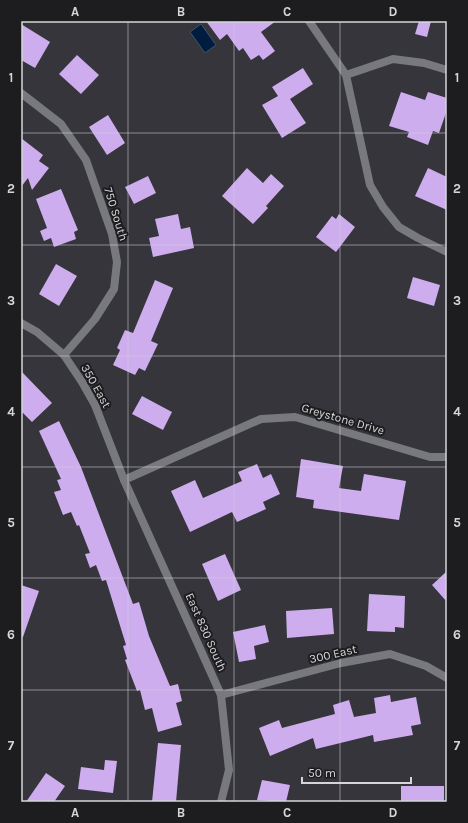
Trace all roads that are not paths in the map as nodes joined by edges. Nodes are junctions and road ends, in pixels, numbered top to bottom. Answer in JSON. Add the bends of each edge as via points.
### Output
{"nodes":[{"id":1,"x":310,"y":21,"type":"edge"},
{"id":2,"x":447,"y":70,"type":"edge"},
{"id":3,"x":346,"y":75,"type":"junction"},
{"id":4,"x":21,"y":93,"type":"edge"},
{"id":5,"x":447,"y":252,"type":"edge"},
{"id":6,"x":21,"y":323,"type":"edge"},
{"id":7,"x":64,"y":355,"type":"junction"},
{"id":8,"x":447,"y":457,"type":"edge"},
{"id":9,"x":124,"y":480,"type":"junction"},
{"id":10,"x":447,"y":678,"type":"edge"},
{"id":11,"x":221,"y":695,"type":"junction"},
{"id":12,"x":221,"y":802,"type":"edge"}],
"edges":[{"from":1,"to":3,"type":"street"},
{"from":2,"to":3,"type":"street","via":[[424,63],[393,59]]},
{"from":3,"to":5,"type":"street","via":[[370,185],[383,207],[399,226]]},
{"from":4,"to":7,"type":"street","name":"750 South","via":[[61,124],[86,160],[112,234],[117,262],[114,289],[95,319]]},
{"from":6,"to":7,"type":"street","name":"350 East","via":[[37,332]]},
{"from":7,"to":9,"type":"street","name":"350 East","via":[[94,405]]},
{"from":8,"to":9,"type":"street","name":"Greystone Drive","via":[[430,457],[295,417],[261,419]]},
{"from":9,"to":11,"type":"street","name":"East 830 South"},
{"from":10,"to":11,"type":"street","name":"300 East","via":[[426,666],[390,654],[341,663]]},
{"from":11,"to":12,"type":"street","name":"East 830 South","via":[[229,770]]}]}
